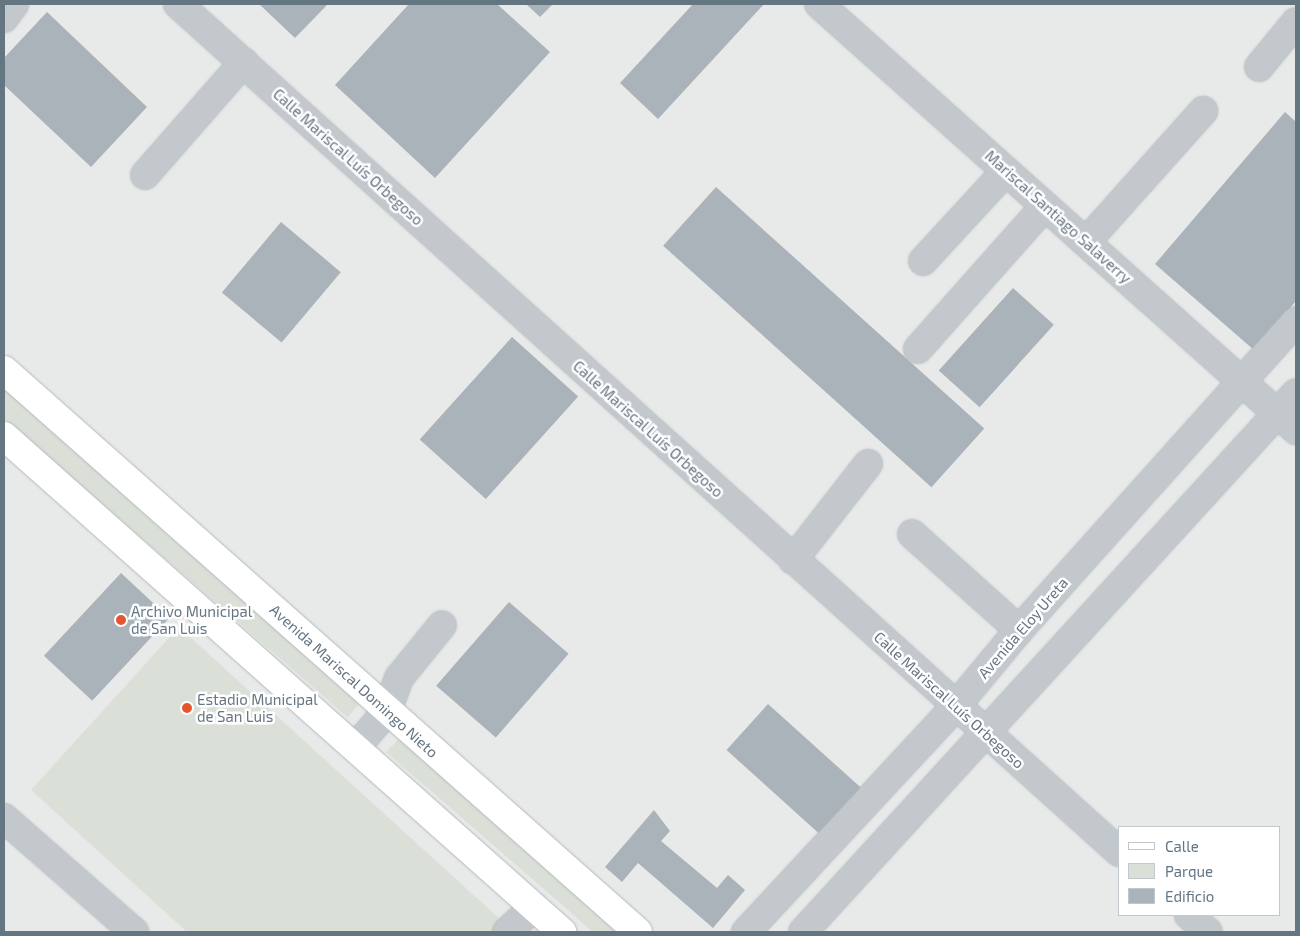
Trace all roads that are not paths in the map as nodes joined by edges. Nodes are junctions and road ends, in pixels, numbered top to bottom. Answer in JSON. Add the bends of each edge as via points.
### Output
{"nodes":[{"id":1,"x":14,"y":4,"type":"edge"},
{"id":2,"x":178,"y":4,"type":"edge"},
{"id":3,"x":819,"y":4,"type":"edge"},
{"id":4,"x":4,"y":18,"type":"edge"},
{"id":5,"x":1296,"y":22,"type":"edge"},
{"id":6,"x":244,"y":62,"type":"junction"},
{"id":7,"x":1259,"y":67,"type":"dead end"},
{"id":8,"x":1203,"y":111,"type":"dead end"},
{"id":9,"x":1006,"y":171,"type":"junction"},
{"id":10,"x":145,"y":175,"type":"dead end"},
{"id":11,"x":1045,"y":206,"type":"junction"},
{"id":12,"x":1086,"y":242,"type":"junction"},
{"id":13,"x":923,"y":261,"type":"dead end"},
{"id":14,"x":1296,"y":321,"type":"edge"},
{"id":15,"x":918,"y":349,"type":"dead end"},
{"id":16,"x":4,"y":370,"type":"edge"},
{"id":17,"x":1241,"y":382,"type":"junction"},
{"id":18,"x":1296,"y":393,"type":"edge"},
{"id":19,"x":1291,"y":425,"type":"edge"},
{"id":20,"x":4,"y":436,"type":"edge"},
{"id":21,"x":868,"y":464,"type":"dead end"},
{"id":22,"x":912,"y":534,"type":"dead end"},
{"id":23,"x":792,"y":560,"type":"junction"},
{"id":24,"x":442,"y":625,"type":"dead end"},
{"id":25,"x":1020,"y":630,"type":"junction"},
{"id":26,"x":956,"y":706,"type":"junction"},
{"id":27,"x":388,"y":710,"type":"junction"},
{"id":28,"x":985,"y":732,"type":"junction"},
{"id":29,"x":355,"y":748,"type":"junction"},
{"id":30,"x":4,"y":818,"type":"edge"},
{"id":31,"x":836,"y":834,"type":"junction"},
{"id":32,"x":1118,"y":851,"type":"edge"},
{"id":33,"x":867,"y":861,"type":"junction"},
{"id":34,"x":534,"y":907,"type":"junction"},
{"id":35,"x":1189,"y":916,"type":"edge"},
{"id":36,"x":134,"y":932,"type":"edge"},
{"id":37,"x":507,"y":932,"type":"edge"},
{"id":38,"x":562,"y":932,"type":"edge"},
{"id":39,"x":638,"y":932,"type":"edge"},
{"id":40,"x":746,"y":932,"type":"edge"},
{"id":41,"x":803,"y":932,"type":"edge"},
{"id":42,"x":1208,"y":932,"type":"edge"}],
"edges":[{"from":1,"to":4,"type":"street"},
{"from":2,"to":6,"type":"street","name":"Calle Mariscal Luís Orbegoso"},
{"from":3,"to":9,"type":"street","name":"Mariscal Santiago Salaverry"},
{"from":5,"to":7,"type":"street"},
{"from":6,"to":10,"type":"street"},
{"from":6,"to":23,"type":"street","name":"Calle Mariscal Luís Orbegoso"},
{"from":8,"to":12,"type":"street"},
{"from":9,"to":11,"type":"street","name":"Mariscal Santiago Salaverry"},
{"from":9,"to":13,"type":"street"},
{"from":11,"to":12,"type":"street","name":"Mariscal Santiago Salaverry"},
{"from":11,"to":15,"type":"street"},
{"from":12,"to":17,"type":"street","name":"Mariscal Santiago Salaverry"},
{"from":14,"to":17,"type":"street","name":"Avenida Eloy Ureta"},
{"from":16,"to":27,"type":"main road","name":"Avenida Mariscal Domingo Nieto"},
{"from":17,"to":19,"type":"street","name":"Mariscal Santiago Salaverry"},
{"from":17,"to":25,"type":"street","name":"Avenida Eloy Ureta"},
{"from":18,"to":19,"type":"street"},
{"from":19,"to":28,"type":"street"},
{"from":20,"to":29,"type":"main road"},
{"from":21,"to":23,"type":"street"},
{"from":22,"to":25,"type":"street"},
{"from":23,"to":26,"type":"street","name":"Calle Mariscal Luís Orbegoso"},
{"from":24,"to":27,"type":"street","via":[[399,678]]},
{"from":25,"to":26,"type":"street","name":"Avenida Eloy Ureta"},
{"from":26,"to":28,"type":"street","name":"Calle Mariscal Luís Orbegoso"},
{"from":26,"to":31,"type":"street","name":"Avenida Eloy Ureta"},
{"from":27,"to":29,"type":"street"},
{"from":27,"to":39,"type":"main road","name":"Avenida Mariscal Domingo Nieto"},
{"from":28,"to":32,"type":"street","name":"Calle Mariscal Luís Orbegoso"},
{"from":28,"to":33,"type":"street"},
{"from":29,"to":34,"type":"main road"},
{"from":30,"to":36,"type":"street"},
{"from":31,"to":33,"type":"street"},
{"from":31,"to":40,"type":"street","name":"Avenida Eloy Ureta"},
{"from":33,"to":41,"type":"street"},
{"from":34,"to":37,"type":"street"},
{"from":34,"to":38,"type":"main road"},
{"from":35,"to":42,"type":"street"}]}
